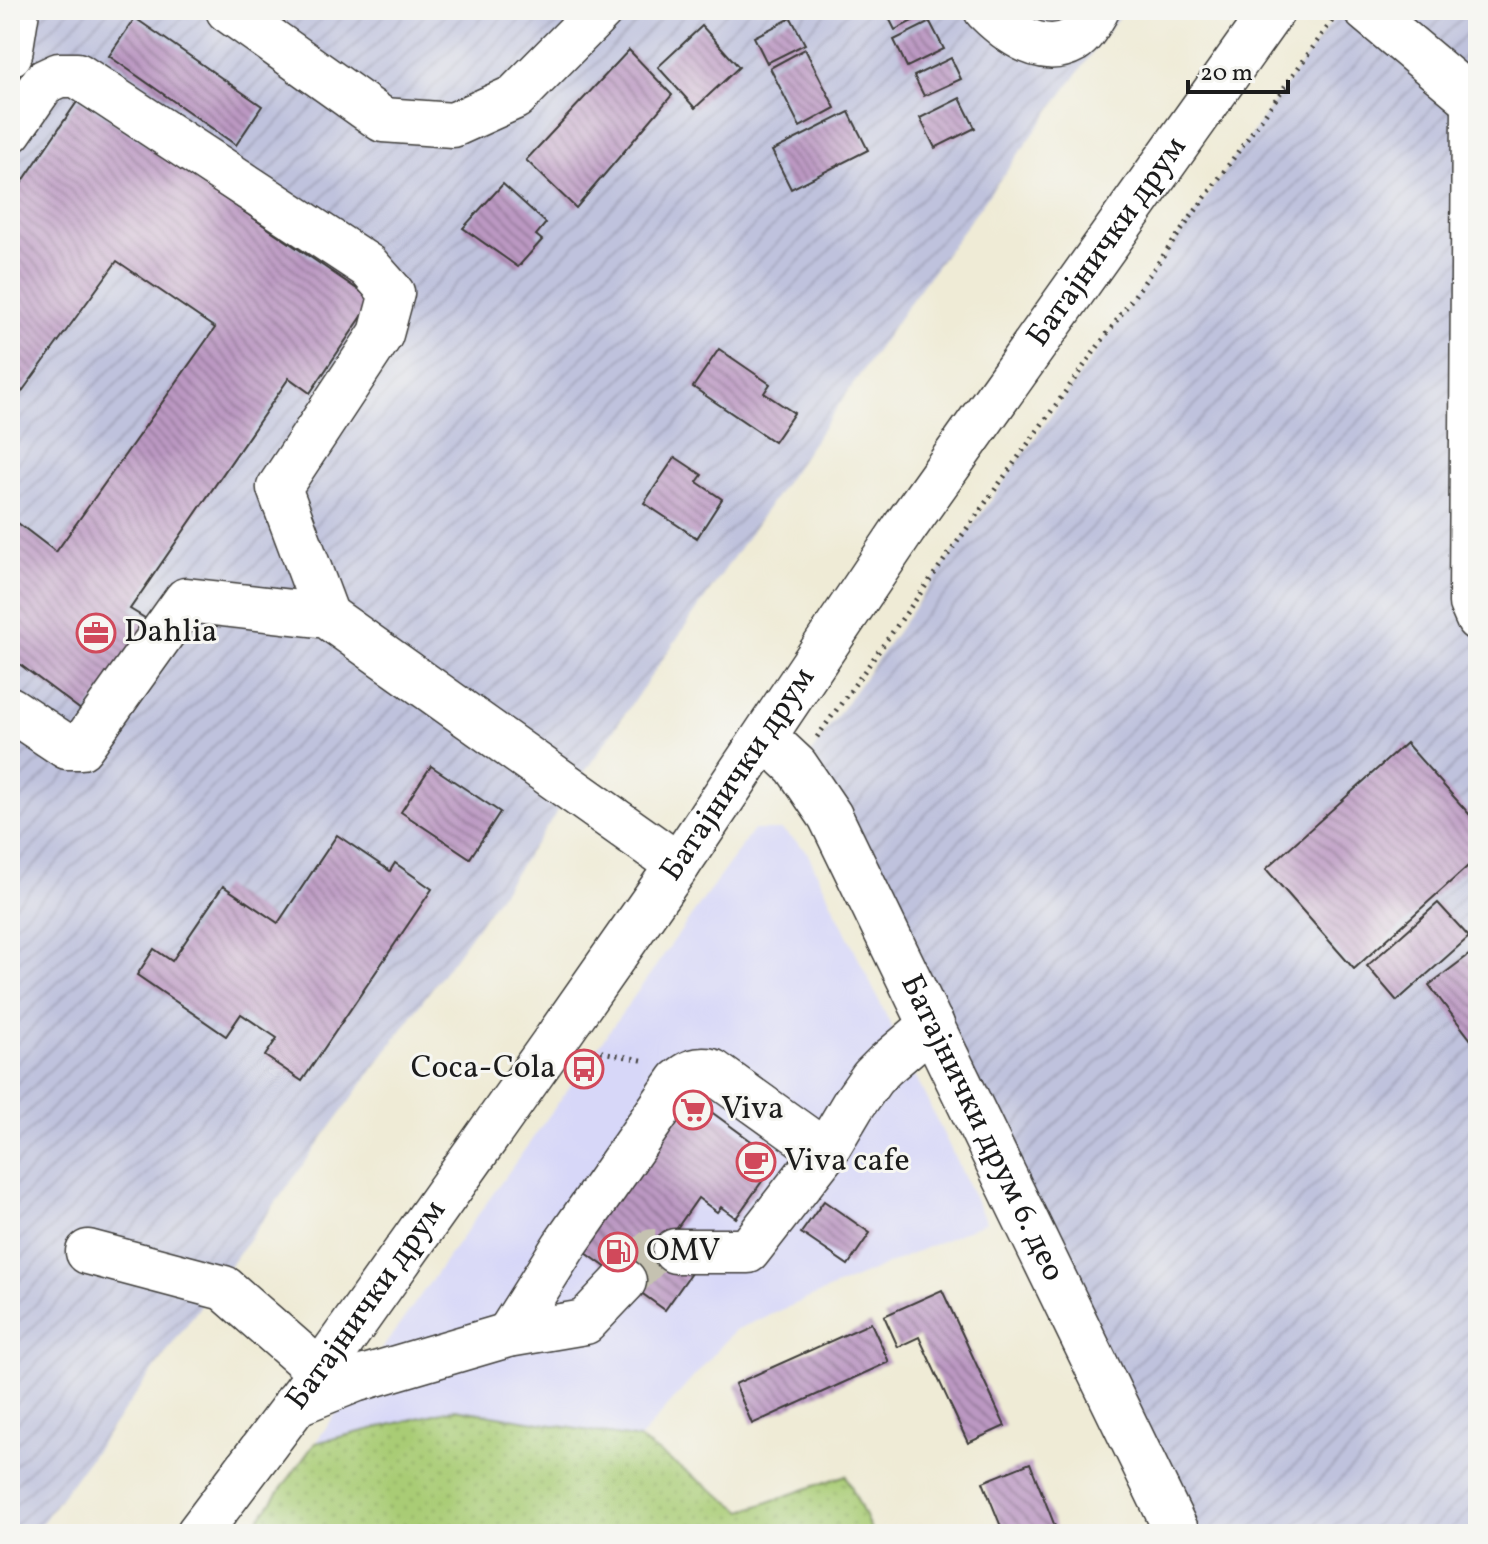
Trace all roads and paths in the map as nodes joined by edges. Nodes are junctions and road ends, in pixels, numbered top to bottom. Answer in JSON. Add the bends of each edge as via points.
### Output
{"nodes":[{"id":1,"x":17,"y":10,"type":"edge"},
{"id":2,"x":228,"y":10,"type":"edge"},
{"id":3,"x":601,"y":10,"type":"edge"},
{"id":4,"x":986,"y":10,"type":"edge"},
{"id":5,"x":1097,"y":10,"type":"edge"},
{"id":6,"x":1273,"y":10,"type":"edge"},
{"id":7,"x":1339,"y":10,"type":"edge"},
{"id":8,"x":1366,"y":10,"type":"edge"},
{"id":9,"x":10,"y":54,"type":"edge"},
{"id":10,"x":1476,"y":103,"type":"edge"},
{"id":11,"x":10,"y":131,"type":"edge"},
{"id":12,"x":1475,"y":403,"type":"edge"},
{"id":13,"x":327,"y":616,"type":"junction"},
{"id":14,"x":1478,"y":619,"type":"edge"},
{"id":15,"x":10,"y":709,"type":"edge"},
{"id":16,"x":765,"y":737,"type":"junction"},
{"id":17,"x":796,"y":766,"type":"junction"},
{"id":18,"x":678,"y":865,"type":"junction"},
{"id":19,"x":932,"y":1025,"type":"junction"},
{"id":20,"x":552,"y":1045,"type":"junction"},
{"id":21,"x":690,"y":1072,"type":"junction"},
{"id":22,"x":825,"y":1152,"type":"junction"},
{"id":23,"x":675,"y":1251,"type":"tunnel mouth"},
{"id":24,"x":88,"y":1252,"type":"dead end"},
{"id":25,"x":624,"y":1281,"type":"tunnel mouth"},
{"id":26,"x":508,"y":1335,"type":"junction"},
{"id":27,"x":307,"y":1388,"type":"junction"},
{"id":28,"x":198,"y":1534,"type":"edge"},
{"id":29,"x":1178,"y":1534,"type":"edge"}],
"edges":[{"from":1,"to":9,"type":"main road"},
{"from":2,"to":3,"type":"main road","via":[[383,120],[453,125],[515,97]]},
{"from":4,"to":5,"type":"main road","via":[[1025,41],[1052,48],[1077,39]]},
{"from":6,"to":16,"type":"main road","name":"Батајнички друм","via":[[905,527]]},
{"from":7,"to":17,"type":"path"},
{"from":8,"to":10,"type":"main road"},
{"from":10,"to":12,"type":"main road"},
{"from":11,"to":13,"type":"main road","via":[[44,82],[77,75],[368,266],[392,293],[381,334],[279,488]]},
{"from":12,"to":14,"type":"main road","via":[[1471,603]]},
{"from":13,"to":15,"type":"main road","via":[[186,600],[81,747],[67,747]]},
{"from":13,"to":18,"type":"main road"},
{"from":16,"to":17,"type":"main road","name":"Батајнички друм 6. део"},
{"from":16,"to":18,"type":"main road","name":"Батајнички друм"},
{"from":17,"to":19,"type":"main road","name":"Батајнички друм 6. део","via":[[830,816]]},
{"from":18,"to":20,"type":"main road","name":"Батајнички друм"},
{"from":19,"to":22,"type":"main road","via":[[872,1078]]},
{"from":19,"to":29,"type":"main road","name":"Батајнички друм 6. део"},
{"from":20,"to":21,"type":"path"},
{"from":20,"to":27,"type":"main road","name":"Батајнички друм"},
{"from":21,"to":22,"type":"main road","via":[[712,1071]]},
{"from":21,"to":26,"type":"main road","via":[[564,1246]]},
{"from":22,"to":23,"type":"main road","via":[[748,1251]]},
{"from":24,"to":27,"type":"main road","via":[[224,1288]]},
{"from":25,"to":26,"type":"main road","via":[[585,1322]]},
{"from":26,"to":27,"type":"main road","via":[[355,1380]]},
{"from":27,"to":28,"type":"main road","name":"Батајнички друм"}]}
